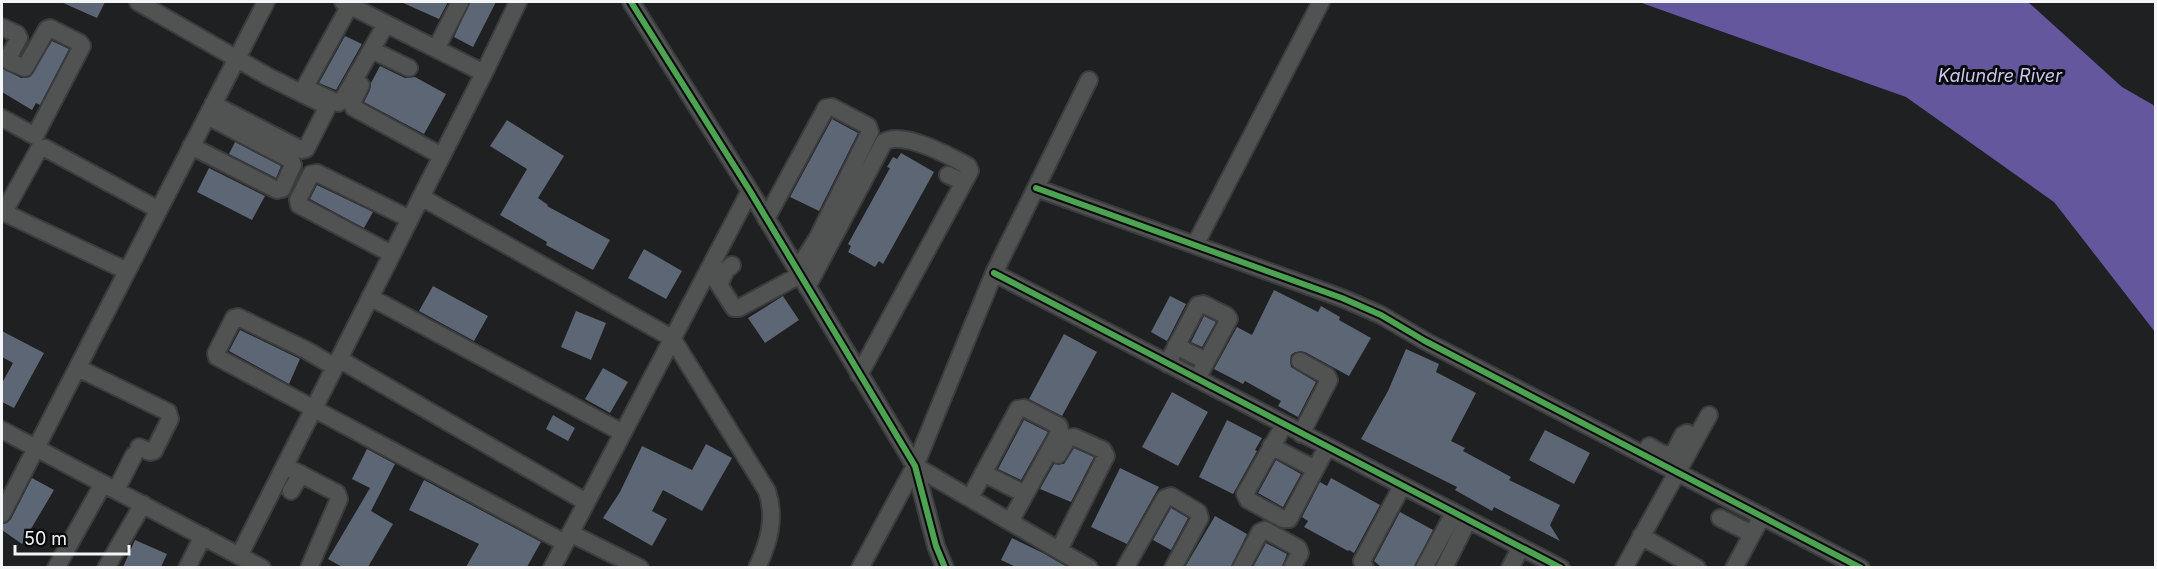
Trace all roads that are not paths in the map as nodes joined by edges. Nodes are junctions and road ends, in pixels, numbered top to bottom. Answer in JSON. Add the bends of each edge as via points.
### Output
{"nodes":[{"id":1,"x":138,"y":2,"type":"edge"},
{"id":2,"x":266,"y":2,"type":"edge"},
{"id":3,"x":345,"y":2,"type":"edge"},
{"id":4,"x":460,"y":2,"type":"edge"},
{"id":5,"x":518,"y":2,"type":"edge"},
{"id":6,"x":631,"y":2,"type":"edge"},
{"id":7,"x":1321,"y":2,"type":"edge"},
{"id":8,"x":389,"y":25,"type":"junction"},
{"id":9,"x":2,"y":27,"type":"edge"},
{"id":10,"x":436,"y":49,"type":"junction"},
{"id":11,"x":378,"y":53,"type":"junction"},
{"id":12,"x":237,"y":58,"type":"junction"},
{"id":13,"x":409,"y":68,"type":"dead end"},
{"id":14,"x":484,"y":73,"type":"junction"},
{"id":15,"x":1089,"y":80,"type":"dead end"},
{"id":16,"x":210,"y":110,"type":"junction"},
{"id":17,"x":2,"y":118,"type":"edge"},
{"id":18,"x":191,"y":146,"type":"junction"},
{"id":19,"x":442,"y":156,"type":"junction"},
{"id":20,"x":948,"y":175,"type":"dead end"},
{"id":21,"x":964,"y":182,"type":"junction"},
{"id":22,"x":1036,"y":188,"type":"junction"},
{"id":23,"x":750,"y":191,"type":"junction"},
{"id":24,"x":421,"y":197,"type":"junction"},
{"id":25,"x":159,"y":210,"type":"junction"},
{"id":26,"x":410,"y":219,"type":"junction"},
{"id":27,"x":766,"y":219,"type":"junction"},
{"id":28,"x":1195,"y":245,"type":"junction"},
{"id":29,"x":392,"y":254,"type":"junction"},
{"id":30,"x":732,"y":265,"type":"dead end"},
{"id":31,"x":709,"y":269,"type":"junction"},
{"id":32,"x":127,"y":271,"type":"junction"},
{"id":33,"x":994,"y":273,"type":"junction"},
{"id":34,"x":801,"y":277,"type":"junction"},
{"id":35,"x":719,"y":285,"type":"junction"},
{"id":36,"x":370,"y":297,"type":"junction"},
{"id":37,"x":672,"y":338,"type":"junction"},
{"id":38,"x":1176,"y":346,"type":"junction"},
{"id":39,"x":1300,"y":361,"type":"dead end"},
{"id":40,"x":1206,"y":362,"type":"junction"},
{"id":41,"x":337,"y":363,"type":"junction"},
{"id":42,"x":1167,"y":363,"type":"junction"},
{"id":43,"x":78,"y":368,"type":"junction"},
{"id":44,"x":859,"y":375,"type":"junction"},
{"id":45,"x":1197,"y":379,"type":"junction"},
{"id":46,"x":314,"y":409,"type":"junction"},
{"id":47,"x":1709,"y":415,"type":"dead end"},
{"id":48,"x":1284,"y":425,"type":"junction"},
{"id":49,"x":2,"y":430,"type":"edge"},
{"id":50,"x":623,"y":433,"type":"junction"},
{"id":51,"x":1301,"y":434,"type":"junction"},
{"id":52,"x":1696,"y":438,"type":"junction"},
{"id":53,"x":1271,"y":446,"type":"junction"},
{"id":54,"x":1328,"y":447,"type":"junction"},
{"id":55,"x":36,"y":448,"type":"junction"},
{"id":56,"x":1650,"y":453,"type":"junction"},
{"id":57,"x":285,"y":466,"type":"junction"},
{"id":58,"x":915,"y":466,"type":"junction"},
{"id":59,"x":1316,"y":469,"type":"junction"},
{"id":60,"x":1677,"y":471,"type":"junction"},
{"id":61,"x":983,"y":473,"type":"junction"},
{"id":62,"x":301,"y":474,"type":"junction"},
{"id":63,"x":1402,"y":486,"type":"junction"},
{"id":64,"x":109,"y":487,"type":"junction"},
{"id":65,"x":291,"y":491,"type":"dead end"},
{"id":66,"x":1025,"y":494,"type":"junction"},
{"id":67,"x":970,"y":498,"type":"junction"},
{"id":68,"x":586,"y":502,"type":"junction"},
{"id":69,"x":142,"y":504,"type":"junction"},
{"id":70,"x":2,"y":514,"type":"edge"},
{"id":71,"x":1762,"y":516,"type":"junction"},
{"id":72,"x":1461,"y":517,"type":"junction"},
{"id":73,"x":1720,"y":518,"type":"dead end"},
{"id":74,"x":1015,"y":525,"type":"junction"},
{"id":75,"x":1752,"y":534,"type":"junction"},
{"id":76,"x":203,"y":536,"type":"junction"},
{"id":77,"x":1641,"y":536,"type":"junction"},
{"id":78,"x":568,"y":538,"type":"junction"},
{"id":79,"x":1059,"y":550,"type":"junction"},
{"id":80,"x":1528,"y":556,"type":"edge"},
{"id":81,"x":250,"y":564,"type":"edge"},
{"id":82,"x":560,"y":565,"type":"edge"},
{"id":83,"x":56,"y":567,"type":"edge"},
{"id":84,"x":106,"y":567,"type":"edge"},
{"id":85,"x":187,"y":567,"type":"edge"},
{"id":86,"x":309,"y":567,"type":"edge"},
{"id":87,"x":640,"y":567,"type":"edge"},
{"id":88,"x":757,"y":567,"type":"edge"},
{"id":89,"x":860,"y":567,"type":"edge"},
{"id":90,"x":945,"y":567,"type":"edge"},
{"id":91,"x":1089,"y":567,"type":"edge"},
{"id":92,"x":1125,"y":567,"type":"edge"},
{"id":93,"x":1173,"y":567,"type":"edge"},
{"id":94,"x":1241,"y":567,"type":"edge"},
{"id":95,"x":1292,"y":567,"type":"edge"},
{"id":96,"x":1365,"y":567,"type":"edge"},
{"id":97,"x":1424,"y":567,"type":"edge"},
{"id":98,"x":1444,"y":567,"type":"edge"},
{"id":99,"x":1510,"y":567,"type":"edge"},
{"id":100,"x":1561,"y":567,"type":"edge"},
{"id":101,"x":1624,"y":567,"type":"edge"},
{"id":102,"x":1697,"y":567,"type":"edge"},
{"id":103,"x":1734,"y":567,"type":"edge"},
{"id":104,"x":1861,"y":567,"type":"edge"}],
"edges":[{"from":1,"to":12,"type":"street"},
{"from":2,"to":12,"type":"street"},
{"from":3,"to":8,"type":"street"},
{"from":3,"to":8,"type":"street","via":[[306,85],[308,89],[338,103],[342,101]]},
{"from":4,"to":10,"type":"street"},
{"from":5,"to":14,"type":"street"},
{"from":6,"to":23,"type":"street"},
{"from":7,"to":28,"type":"street"},
{"from":8,"to":10,"type":"street"},
{"from":8,"to":11,"type":"street"},
{"from":9,"to":17,"type":"street","via":[[19,38],[8,58],[21,68],[25,68],[47,29],[82,46],[35,136]]},
{"from":10,"to":14,"type":"street"},
{"from":11,"to":13,"type":"street"},
{"from":11,"to":19,"type":"street","via":[[353,101],[354,108]]},
{"from":12,"to":16,"type":"street"},
{"from":12,"to":16,"type":"street","via":[[325,105],[306,149]]},
{"from":14,"to":19,"type":"street"},
{"from":15,"to":22,"type":"street"},
{"from":16,"to":18,"type":"street"},
{"from":16,"to":18,"type":"street","via":[[291,160],[293,165],[282,189],[277,190]]},
{"from":18,"to":25,"type":"street"},
{"from":19,"to":24,"type":"street"},
{"from":20,"to":21,"type":"street"},
{"from":21,"to":34,"type":"street","via":[[970,171],[968,166],[905,138],[890,138]]},
{"from":21,"to":44,"type":"street"},
{"from":22,"to":28,"type":"street"},
{"from":22,"to":33,"type":"street"},
{"from":23,"to":27,"type":"street"},
{"from":23,"to":31,"type":"street"},
{"from":24,"to":26,"type":"street"},
{"from":24,"to":37,"type":"street"},
{"from":25,"to":32,"type":"street"},
{"from":25,"to":32,"type":"street","via":[[45,148],[39,149],[5,210]]},
{"from":26,"to":29,"type":"street"},
{"from":26,"to":29,"type":"street","via":[[317,173],[311,174],[299,205]]},
{"from":27,"to":34,"type":"street"},
{"from":27,"to":34,"type":"street","via":[[826,108],[832,106],[868,126],[870,132]]},
{"from":28,"to":56,"type":"street","via":[[1381,315],[1425,341]]},
{"from":29,"to":36,"type":"street"},
{"from":30,"to":35,"type":"street"},
{"from":31,"to":35,"type":"street"},
{"from":31,"to":37,"type":"street"},
{"from":32,"to":43,"type":"street"},
{"from":33,"to":42,"type":"street"},
{"from":33,"to":58,"type":"street"},
{"from":34,"to":35,"type":"street","via":[[739,308],[734,308]]},
{"from":34,"to":44,"type":"street"},
{"from":36,"to":41,"type":"street"},
{"from":36,"to":50,"type":"street"},
{"from":37,"to":50,"type":"street"},
{"from":37,"to":88,"type":"street","via":[[767,490],[772,506],[771,524]]},
{"from":38,"to":40,"type":"street"},
{"from":38,"to":40,"type":"street","via":[[1198,305],[1227,316],[1229,319]]},
{"from":38,"to":42,"type":"street"},
{"from":39,"to":51,"type":"street","via":[[1329,380]]},
{"from":40,"to":45,"type":"street"},
{"from":41,"to":46,"type":"street"},
{"from":41,"to":46,"type":"street","via":[[238,317],[216,353]]},
{"from":41,"to":68,"type":"street"},
{"from":42,"to":45,"type":"street"},
{"from":43,"to":55,"type":"street"},
{"from":43,"to":64,"type":"street","via":[[168,412],[170,419],[154,451],[137,451]]},
{"from":44,"to":58,"type":"street"},
{"from":45,"to":48,"type":"street"},
{"from":46,"to":57,"type":"street"},
{"from":46,"to":78,"type":"street"},
{"from":47,"to":52,"type":"street"},
{"from":48,"to":51,"type":"street"},
{"from":48,"to":53,"type":"street"},
{"from":49,"to":55,"type":"street"},
{"from":50,"to":68,"type":"street"},
{"from":51,"to":54,"type":"street"},
{"from":52,"to":56,"type":"street","via":[[1683,435],[1669,455]]},
{"from":52,"to":60,"type":"street"},
{"from":53,"to":59,"type":"street"},
{"from":53,"to":59,"type":"street","via":[[1245,494],[1248,500],[1283,519],[1289,519]]},
{"from":54,"to":59,"type":"street"},
{"from":54,"to":63,"type":"street"},
{"from":55,"to":64,"type":"street"},
{"from":55,"to":70,"type":"street"},
{"from":56,"to":60,"type":"street"},
{"from":57,"to":62,"type":"street"},
{"from":57,"to":81,"type":"street"},
{"from":58,"to":67,"type":"street"},
{"from":58,"to":89,"type":"street"},
{"from":58,"to":90,"type":"street"},
{"from":60,"to":71,"type":"street"},
{"from":60,"to":77,"type":"street"},
{"from":61,"to":66,"type":"street"},
{"from":61,"to":66,"type":"street","via":[[1017,409],[1024,408],[1059,426],[1060,431]]},
{"from":61,"to":67,"type":"street"},
{"from":62,"to":65,"type":"street"},
{"from":62,"to":86,"type":"street","via":[[337,493],[339,499]]},
{"from":63,"to":72,"type":"street"},
{"from":63,"to":96,"type":"street","via":[[1362,561]]},
{"from":64,"to":69,"type":"street"},
{"from":64,"to":83,"type":"street"},
{"from":66,"to":74,"type":"street"},
{"from":67,"to":74,"type":"street"},
{"from":68,"to":78,"type":"street"},
{"from":69,"to":76,"type":"street"},
{"from":69,"to":84,"type":"street"},
{"from":71,"to":75,"type":"street"},
{"from":71,"to":104,"type":"street"},
{"from":72,"to":80,"type":"street"},
{"from":72,"to":97,"type":"street"},
{"from":72,"to":98,"type":"street"},
{"from":73,"to":75,"type":"street"},
{"from":74,"to":79,"type":"street"},
{"from":74,"to":79,"type":"street","via":[[1068,438],[1103,450],[1106,456]]},
{"from":75,"to":103,"type":"street"},
{"from":76,"to":81,"type":"street"},
{"from":76,"to":85,"type":"street"},
{"from":77,"to":101,"type":"street"},
{"from":77,"to":102,"type":"street"},
{"from":78,"to":82,"type":"street"},
{"from":78,"to":87,"type":"street"},
{"from":79,"to":91,"type":"street"},
{"from":80,"to":99,"type":"street"},
{"from":80,"to":100,"type":"street"},
{"from":92,"to":93,"type":"street","via":[[1165,498],[1171,496],[1198,512],[1200,518]]},
{"from":94,"to":95,"type":"street","via":[[1260,532],[1265,530],[1298,548],[1300,554]]}]}
